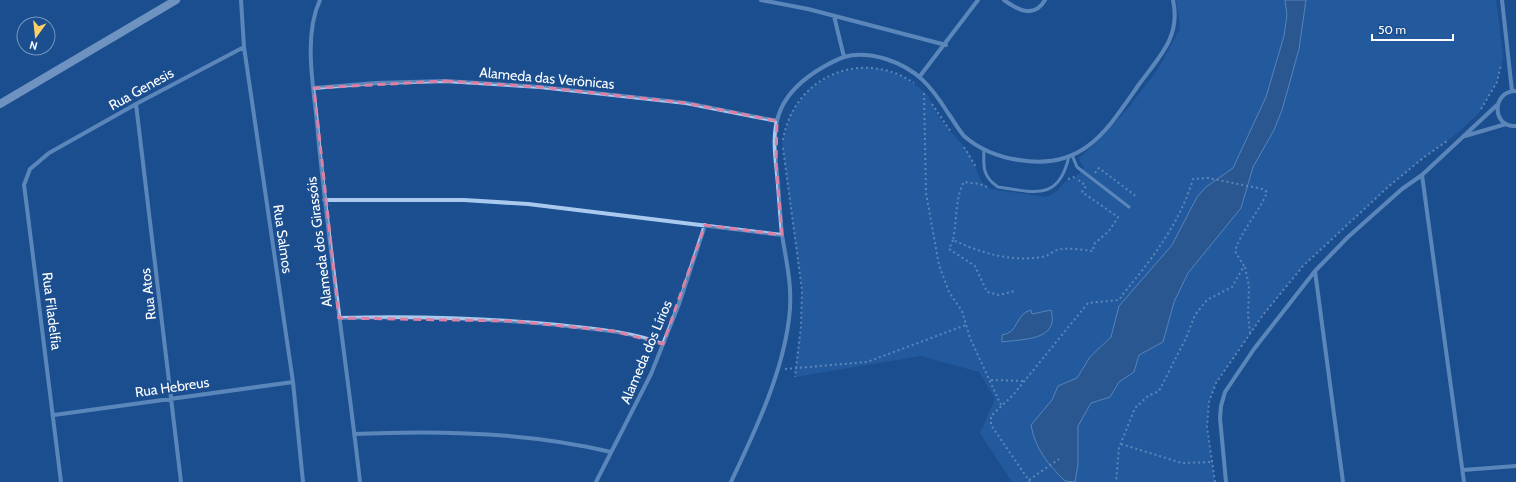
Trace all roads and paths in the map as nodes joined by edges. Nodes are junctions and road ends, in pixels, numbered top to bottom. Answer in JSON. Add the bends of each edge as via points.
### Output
{"nodes":[{"id":1,"x":176,"y":0,"type":"edge"},
{"id":2,"x":240,"y":0,"type":"edge"},
{"id":3,"x":320,"y":0,"type":"edge"},
{"id":4,"x":761,"y":0,"type":"edge"},
{"id":5,"x":978,"y":0,"type":"edge"},
{"id":6,"x":1004,"y":0,"type":"edge"},
{"id":7,"x":1046,"y":0,"type":"edge"},
{"id":8,"x":1173,"y":0,"type":"edge"},
{"id":9,"x":1502,"y":0,"type":"edge"},
{"id":10,"x":834,"y":16,"type":"junction"},
{"id":11,"x":946,"y":45,"type":"junction"},
{"id":12,"x":244,"y":47,"type":"junction"},
{"id":13,"x":844,"y":57,"type":"junction"},
{"id":14,"x":920,"y":76,"type":"junction"},
{"id":15,"x":917,"y":86,"type":"dead end"},
{"id":16,"x":314,"y":88,"type":"junction"},
{"id":17,"x":1514,"y":91,"type":"edge"},
{"id":18,"x":929,"y":97,"type":"dead end"},
{"id":19,"x":932,"y":103,"type":"dead end"},
{"id":20,"x":0,"y":104,"type":"edge"},
{"id":21,"x":136,"y":104,"type":"junction"},
{"id":22,"x":1497,"y":106,"type":"junction"},
{"id":23,"x":777,"y":121,"type":"junction"},
{"id":24,"x":1506,"y":124,"type":"junction"},
{"id":25,"x":1516,"y":126,"type":"edge"},
{"id":26,"x":954,"y":136,"type":"dead end"},
{"id":27,"x":1462,"y":136,"type":"junction"},
{"id":28,"x":960,"y":142,"type":"dead end"},
{"id":29,"x":984,"y":150,"type":"junction"},
{"id":30,"x":49,"y":153,"type":"joint"},
{"id":31,"x":1070,"y":156,"type":"junction"},
{"id":32,"x":1082,"y":171,"type":"junction"},
{"id":33,"x":978,"y":172,"type":"dead end"},
{"id":34,"x":1422,"y":175,"type":"junction"},
{"id":35,"x":1076,"y":178,"type":"junction"},
{"id":36,"x":981,"y":181,"type":"dead end"},
{"id":37,"x":1065,"y":182,"type":"dead end"},
{"id":38,"x":1138,"y":197,"type":"dead end"},
{"id":39,"x":324,"y":200,"type":"junction"},
{"id":40,"x":1129,"y":206,"type":"dead end"},
{"id":41,"x":705,"y":225,"type":"junction"},
{"id":42,"x":782,"y":235,"type":"junction"},
{"id":43,"x":953,"y":240,"type":"junction"},
{"id":44,"x":1244,"y":266,"type":"junction"},
{"id":45,"x":1315,"y":271,"type":"junction"},
{"id":46,"x":1015,"y":291,"type":"dead end"},
{"id":47,"x":339,"y":318,"type":"junction"},
{"id":48,"x":966,"y":325,"type":"junction"},
{"id":49,"x":1250,"y":333,"type":"dead end"},
{"id":50,"x":663,"y":344,"type":"junction"},
{"id":51,"x":795,"y":369,"type":"junction"},
{"id":52,"x":778,"y":370,"type":"junction"},
{"id":53,"x":794,"y":377,"type":"dead end"},
{"id":54,"x":991,"y":380,"type":"junction"},
{"id":55,"x":1024,"y":381,"type":"junction"},
{"id":56,"x":293,"y":382,"type":"junction"},
{"id":57,"x":172,"y":398,"type":"junction"},
{"id":58,"x":1001,"y":404,"type":"junction"},
{"id":59,"x":54,"y":415,"type":"junction"},
{"id":60,"x":354,"y":434,"type":"junction"},
{"id":61,"x":1121,"y":444,"type":"junction"},
{"id":62,"x":611,"y":452,"type":"junction"},
{"id":63,"x":1059,"y":459,"type":"dead end"},
{"id":64,"x":1212,"y":462,"type":"dead end"},
{"id":65,"x":1516,"y":466,"type":"edge"},
{"id":66,"x":1463,"y":470,"type":"junction"},
{"id":67,"x":1029,"y":481,"type":"edge"},
{"id":68,"x":61,"y":482,"type":"edge"},
{"id":69,"x":181,"y":482,"type":"edge"},
{"id":70,"x":303,"y":482,"type":"edge"},
{"id":71,"x":360,"y":482,"type":"edge"},
{"id":72,"x":596,"y":482,"type":"edge"},
{"id":73,"x":731,"y":482,"type":"edge"},
{"id":74,"x":1116,"y":482,"type":"edge"},
{"id":75,"x":1226,"y":482,"type":"edge"},
{"id":76,"x":1343,"y":482,"type":"edge"},
{"id":77,"x":1464,"y":482,"type":"edge"}],
"edges":[{"from":1,"to":20,"type":"street"},
{"from":2,"to":12,"type":"street","name":"Rua Salmos"},
{"from":3,"to":16,"type":"street","name":"Alameda dos Girassóis","via":[[310,38]]},
{"from":4,"to":10,"type":"street"},
{"from":5,"to":11,"type":"street"},
{"from":6,"to":7,"type":"street","via":[[1016,9],[1028,12],[1035,11]]},
{"from":8,"to":31,"type":"street","via":[[1175,28],[1167,45],[1108,129],[1080,152]]},
{"from":9,"to":17,"type":"street"},
{"from":10,"to":11,"type":"street"},
{"from":10,"to":13,"type":"street"},
{"from":11,"to":14,"type":"street"},
{"from":12,"to":21,"type":"street","name":"Rua Genesis"},
{"from":12,"to":56,"type":"street","name":"Rua Salmos"},
{"from":13,"to":14,"type":"street","via":[[875,56],[901,64]]},
{"from":13,"to":23,"type":"street","via":[[821,68],[794,89],[779,112]]},
{"from":14,"to":29,"type":"street","via":[[943,104],[962,134]]},
{"from":15,"to":51,"type":"path","via":[[903,76],[882,69],[849,69],[829,76],[811,87],[791,112],[782,143],[802,290],[801,326]]},
{"from":16,"to":23,"type":"street","name":"Alameda das Verônicas","via":[[446,81],[540,87],[686,103]]},
{"from":16,"to":39,"type":"street","name":"Alameda dos Girassóis"},
{"from":17,"to":22,"type":"street","via":[[1501,98]]},
{"from":18,"to":48,"type":"path","via":[[921,89],[924,94],[928,210],[943,278],[962,310]]},
{"from":19,"to":26,"type":"path","via":[[940,119]]},
{"from":21,"to":30,"type":"street","name":"Rua Genesis"},
{"from":21,"to":57,"type":"street","name":"Rua Atos"},
{"from":22,"to":24,"type":"street","via":[[1498,114]]},
{"from":22,"to":27,"type":"street"},
{"from":23,"to":42,"type":"street","via":[[776,164]]},
{"from":24,"to":25,"type":"street"},
{"from":24,"to":27,"type":"street"},
{"from":27,"to":34,"type":"street"},
{"from":28,"to":33,"type":"path","via":[[969,153]]},
{"from":29,"to":31,"type":"street","via":[[1038,164]]},
{"from":29,"to":31,"type":"lane","via":[[984,172],[998,187],[1038,192],[1056,184],[1066,169]]},
{"from":30,"to":59,"type":"street","name":"Rua Filadelfia","via":[[30,169],[24,185]]},
{"from":31,"to":32,"type":"lane"},
{"from":32,"to":35,"type":"path"},
{"from":32,"to":38,"type":"path","via":[[1085,167],[1094,174],[1099,168]]},
{"from":32,"to":40,"type":"lane"},
{"from":34,"to":45,"type":"street","via":[[1378,210]]},
{"from":34,"to":66,"type":"street"},
{"from":35,"to":37,"type":"path"},
{"from":35,"to":43,"type":"path","via":[[1086,186],[1082,192],[1118,218],[1109,231],[1094,244],[1093,251],[1061,249],[1044,257],[1020,259],[986,254]]},
{"from":36,"to":43,"type":"path","via":[[990,188],[964,182],[958,192]]},
{"from":39,"to":41,"type":"street","via":[[464,200],[585,210]]},
{"from":39,"to":47,"type":"street","name":"Alameda dos Girassóis"},
{"from":41,"to":42,"type":"street"},
{"from":41,"to":50,"type":"street","name":"Alameda dos Lírios"},
{"from":42,"to":52,"type":"street","via":[[789,269],[791,297],[786,339]]},
{"from":43,"to":46,"type":"path","via":[[949,249],[975,266],[988,292],[999,295]]},
{"from":44,"to":49,"type":"path","via":[[1249,286]]},
{"from":44,"to":55,"type":"path","via":[[1237,255],[1237,245],[1262,205],[1267,192],[1214,179],[1193,178],[1166,238],[1119,300],[1088,303]]},
{"from":44,"to":61,"type":"path","via":[[1232,287],[1207,300],[1195,315],[1159,391],[1148,396],[1135,408]]},
{"from":45,"to":75,"type":"street","via":[[1254,349],[1225,392],[1220,418]]},
{"from":45,"to":76,"type":"street"},
{"from":47,"to":50,"type":"street","via":[[511,321],[614,331],[643,336]]},
{"from":47,"to":60,"type":"street","name":"Alameda dos Girassóis"},
{"from":48,"to":51,"type":"path","via":[[867,362]]},
{"from":48,"to":54,"type":"path"},
{"from":50,"to":62,"type":"street","name":"Alameda dos Lírios","via":[[651,374]]},
{"from":51,"to":52,"type":"path"},
{"from":51,"to":53,"type":"path"},
{"from":52,"to":73,"type":"street"},
{"from":54,"to":55,"type":"path"},
{"from":54,"to":58,"type":"path"},
{"from":55,"to":58,"type":"path","via":[[1013,395]]},
{"from":56,"to":57,"type":"street","name":"Rua Hebreus"},
{"from":56,"to":70,"type":"street","name":"Rua Salmos"},
{"from":57,"to":59,"type":"street","name":"Rua Hebreus"},
{"from":57,"to":69,"type":"street","name":"Rua Atos"},
{"from":58,"to":67,"type":"path","via":[[991,416],[991,425]]},
{"from":59,"to":68,"type":"street","name":"Rua Filadelfia"},
{"from":60,"to":62,"type":"street","via":[[394,432],[503,435]]},
{"from":60,"to":71,"type":"street","name":"Alameda dos Girassóis"},
{"from":61,"to":64,"type":"path","via":[[1182,463]]},
{"from":61,"to":74,"type":"path"},
{"from":62,"to":72,"type":"street","name":"Alameda dos Lírios"},
{"from":63,"to":67,"type":"path"},
{"from":65,"to":66,"type":"street"},
{"from":66,"to":77,"type":"street"}]}
